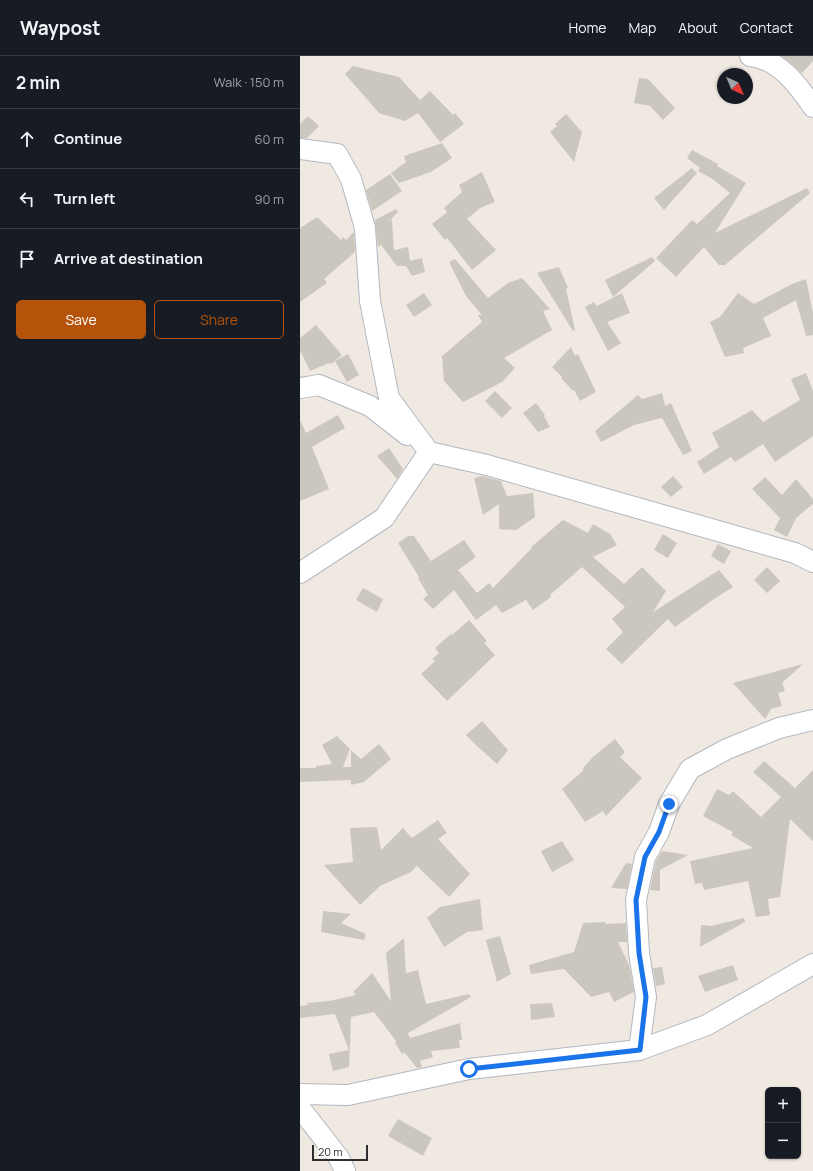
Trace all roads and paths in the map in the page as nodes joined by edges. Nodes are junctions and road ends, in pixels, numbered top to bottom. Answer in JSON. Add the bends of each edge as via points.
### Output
{"nodes":[{"id":1,"x":756,"y":56,"type":"edge"},
{"id":2,"x":813,"y":107,"type":"edge"},
{"id":3,"x":300,"y":149,"type":"edge"},
{"id":4,"x":300,"y":388,"type":"edge"},
{"id":5,"x":429,"y":452,"type":"junction"},
{"id":6,"x":813,"y":562,"type":"edge"},
{"id":7,"x":300,"y":573,"type":"edge"},
{"id":8,"x":813,"y":720,"type":"edge"},
{"id":9,"x":813,"y":964,"type":"edge"},
{"id":10,"x":640,"y":1050,"type":"junction"},
{"id":11,"x":300,"y":1094,"type":"edge"},
{"id":12,"x":300,"y":1108,"type":"edge"},
{"id":13,"x":345,"y":1171,"type":"edge"}],
"edges":[{"from":1,"to":2,"type":"street","via":[[785,71]]},
{"from":3,"to":5,"type":"street","via":[[337,154],[351,179],[365,228],[370,301],[389,398]]},
{"from":4,"to":5,"type":"street","via":[[319,385],[370,406]]},
{"from":5,"to":6,"type":"street","via":[[487,465],[787,550]]},
{"from":5,"to":7,"type":"street","via":[[384,518]]},
{"from":8,"to":10,"type":"street","via":[[779,728],[727,749],[690,769],[669,804],[659,832],[645,857],[636,900],[639,953],[646,997]]},
{"from":9,"to":10,"type":"street","via":[[707,1025]]},
{"from":10,"to":11,"type":"street","via":[[469,1069],[348,1096]]},
{"from":12,"to":13,"type":"street","via":[[339,1158]]}]}
